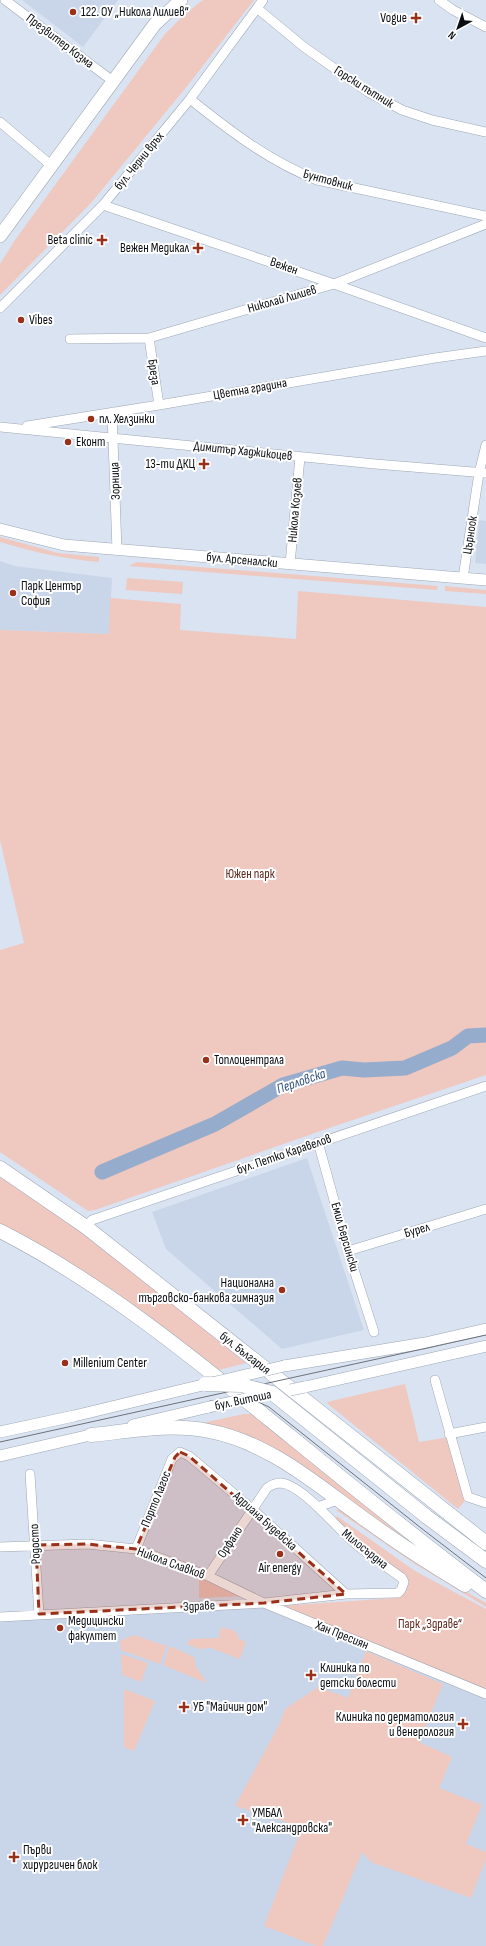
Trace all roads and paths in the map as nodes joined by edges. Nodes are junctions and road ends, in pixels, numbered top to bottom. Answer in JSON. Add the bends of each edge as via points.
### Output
{"nodes":[{"id":1,"x":5,"y":0,"type":"edge"},
{"id":2,"x":181,"y":0,"type":"edge"},
{"id":3,"x":263,"y":0,"type":"edge"},
{"id":4,"x":439,"y":0,"type":"edge"},
{"id":5,"x":258,"y":9,"type":"junction"},
{"id":6,"x":486,"y":27,"type":"edge"},
{"id":7,"x":114,"y":82,"type":"junction"},
{"id":8,"x":190,"y":99,"type":"junction"},
{"id":9,"x":0,"y":122,"type":"edge"},
{"id":10,"x":486,"y":132,"type":"edge"},
{"id":11,"x":52,"y":166,"type":"junction"},
{"id":12,"x":103,"y":205,"type":"junction"},
{"id":13,"x":486,"y":216,"type":"edge"},
{"id":14,"x":486,"y":224,"type":"edge"},
{"id":15,"x":0,"y":236,"type":"edge"},
{"id":16,"x":334,"y":284,"type":"junction"},
{"id":17,"x":0,"y":308,"type":"edge"},
{"id":18,"x":70,"y":338,"type":"dead end"},
{"id":19,"x":148,"y":338,"type":"junction"},
{"id":20,"x":486,"y":338,"type":"edge"},
{"id":21,"x":486,"y":352,"type":"edge"},
{"id":22,"x":159,"y":405,"type":"junction"},
{"id":23,"x":112,"y":412,"type":"junction"},
{"id":24,"x":0,"y":427,"type":"edge"},
{"id":25,"x":14,"y":428,"type":"junction"},
{"id":26,"x":114,"y":438,"type":"junction"},
{"id":27,"x":486,"y":445,"type":"edge"},
{"id":28,"x":300,"y":457,"type":"junction"},
{"id":29,"x":483,"y":473,"type":"edge"},
{"id":30,"x":0,"y":529,"type":"edge"},
{"id":31,"x":117,"y":550,"type":"junction"},
{"id":32,"x":290,"y":564,"type":"junction"},
{"id":33,"x":463,"y":578,"type":"junction"},
{"id":34,"x":486,"y":580,"type":"edge"},
{"id":35,"x":486,"y":1086,"type":"edge"},
{"id":36,"x":318,"y":1142,"type":"junction"},
{"id":37,"x":0,"y":1168,"type":"edge"},
{"id":38,"x":486,"y":1209,"type":"edge"},
{"id":39,"x":86,"y":1227,"type":"junction"},
{"id":40,"x":0,"y":1231,"type":"edge"},
{"id":41,"x":348,"y":1251,"type":"junction"},
{"id":42,"x":486,"y":1329,"type":"edge"},
{"id":43,"x":374,"y":1332,"type":"dead end"},
{"id":44,"x":486,"y":1346,"type":"edge"},
{"id":45,"x":435,"y":1380,"type":"dead end"},
{"id":46,"x":205,"y":1384,"type":"junction"},
{"id":47,"x":272,"y":1393,"type":"junction"},
{"id":48,"x":486,"y":1427,"type":"edge"},
{"id":49,"x":0,"y":1432,"type":"edge"},
{"id":50,"x":449,"y":1434,"type":"junction"},
{"id":51,"x":91,"y":1435,"type":"junction"},
{"id":52,"x":180,"y":1452,"type":"joint"},
{"id":53,"x":0,"y":1456,"type":"edge"},
{"id":54,"x":30,"y":1474,"type":"dead end"},
{"id":55,"x":267,"y":1488,"type":"joint"},
{"id":56,"x":337,"y":1500,"type":"junction"},
{"id":57,"x":486,"y":1503,"type":"edge"},
{"id":58,"x":318,"y":1507,"type":"junction"},
{"id":59,"x":252,"y":1508,"type":"junction"},
{"id":60,"x":486,"y":1543,"type":"edge"},
{"id":61,"x":36,"y":1545,"type":"junction"},
{"id":62,"x":0,"y":1547,"type":"edge"},
{"id":63,"x":136,"y":1549,"type":"junction"},
{"id":64,"x":486,"y":1561,"type":"edge"},
{"id":65,"x":208,"y":1576,"type":"junction"},
{"id":66,"x":486,"y":1591,"type":"edge"},
{"id":67,"x":398,"y":1593,"type":"joint"},
{"id":68,"x":346,"y":1594,"type":"junction"},
{"id":69,"x":486,"y":1597,"type":"edge"},
{"id":70,"x":264,"y":1603,"type":"junction"},
{"id":71,"x":38,"y":1614,"type":"junction"},
{"id":72,"x":0,"y":1617,"type":"edge"},
{"id":73,"x":486,"y":1694,"type":"edge"}],
"edges":[{"from":1,"to":7,"type":"street","name":"Презвитер Козма"},
{"from":2,"to":7,"type":"main road","via":[[155,24]]},
{"from":3,"to":5,"type":"street","name":"бул. Черни връх"},
{"from":4,"to":6,"type":"street"},
{"from":5,"to":8,"type":"street","name":"бул. Черни връх"},
{"from":5,"to":10,"type":"street","name":"Горски пътник","via":[[304,47],[368,92],[402,110],[432,120]]},
{"from":7,"to":11,"type":"main road"},
{"from":8,"to":12,"type":"street","name":"бул. Черни връх"},
{"from":8,"to":13,"type":"street","name":"Бунтовник","via":[[247,144],[292,170],[317,180]]},
{"from":9,"to":11,"type":"street"},
{"from":11,"to":15,"type":"main road"},
{"from":12,"to":16,"type":"street","name":"Вежен"},
{"from":12,"to":17,"type":"street","name":"бул. Черни връх"},
{"from":14,"to":16,"type":"street","name":"Николай Лилиев"},
{"from":16,"to":19,"type":"street","name":"Николай Лилиев"},
{"from":16,"to":20,"type":"street","name":"Вежен"},
{"from":18,"to":19,"type":"street","name":"Николай Лилиев"},
{"from":19,"to":22,"type":"street","name":"Бреза"},
{"from":21,"to":22,"type":"street","name":"Цветна градина","via":[[435,358]]},
{"from":22,"to":23,"type":"street","name":"Цветна градина"},
{"from":23,"to":25,"type":"street","name":"Цветна градина"},
{"from":23,"to":26,"type":"street","name":"Зорница"},
{"from":24,"to":25,"type":"street","name":"Димитър Хаджикоцев"},
{"from":25,"to":26,"type":"street","name":"Димитър Хаджикоцев"},
{"from":26,"to":28,"type":"street","name":"Димитър Хаджикоцев"},
{"from":26,"to":31,"type":"street","name":"Зорница"},
{"from":27,"to":29,"type":"street","name":"Църноок"},
{"from":28,"to":29,"type":"street","name":"Димитър Хаджикоцев"},
{"from":28,"to":32,"type":"street","name":"Никола Козлев"},
{"from":29,"to":33,"type":"street","name":"Църноок"},
{"from":30,"to":31,"type":"street","name":"бул. Арсеналски","via":[[64,545]]},
{"from":31,"to":32,"type":"street","name":"бул. Арсеналски"},
{"from":32,"to":33,"type":"street","name":"бул. Арсеналски"},
{"from":33,"to":34,"type":"street","name":"бул. Арсеналски"},
{"from":35,"to":36,"type":"street","name":"бул. Петко Каравелов"},
{"from":36,"to":39,"type":"street","name":"бул. Петко Каравелов","via":[[92,1220]]},
{"from":36,"to":41,"type":"street","name":"Емил Берсински"},
{"from":37,"to":39,"type":"main road","name":"бул. България"},
{"from":38,"to":41,"type":"street","name":"Бурел"},
{"from":39,"to":60,"type":"main road","name":"бул. България"},
{"from":40,"to":66,"type":"main road","via":[[80,1277],[186,1352],[387,1515]]},
{"from":41,"to":43,"type":"street","name":"Емил Берсински"},
{"from":42,"to":46,"type":"street","name":"бул. Витоша","bridge":true,"via":[[425,1343],[284,1366]]},
{"from":44,"to":47,"type":"street","name":"бул. Витоша","bridge":true},
{"from":45,"to":50,"type":"street"},
{"from":46,"to":47,"type":"main road","bridge":true,"via":[[241,1385]]},
{"from":46,"to":49,"type":"street","name":"бул. Витоша","bridge":true},
{"from":47,"to":51,"type":"street","name":"бул. Витоша","bridge":true},
{"from":47,"to":64,"type":"main road"},
{"from":48,"to":50,"type":"street"},
{"from":50,"to":57,"type":"street","via":[[468,1497]]},
{"from":51,"to":53,"type":"street","name":"бул. Витоша"},
{"from":51,"to":56,"type":"main road","via":[[162,1427],[187,1428],[220,1434],[264,1450]]},
{"from":52,"to":59,"type":"street","name":"Адриана Будевска","via":[[189,1456]]},
{"from":52,"to":63,"type":"street","name":"Порто Лагос","via":[[172,1459]]},
{"from":54,"to":61,"type":"street","name":"Родосто"},
{"from":55,"to":58,"type":"street","name":"Милосърдна","via":[[278,1484],[290,1486]]},
{"from":55,"to":59,"type":"street","name":"Орфано"},
{"from":56,"to":58,"type":"street"},
{"from":56,"to":69,"type":"main road","via":[[408,1550]]},
{"from":58,"to":67,"type":"street","name":"Милосърдна","via":[[357,1545],[402,1578],[403,1586]]},
{"from":59,"to":65,"type":"street","name":"Орфано"},
{"from":59,"to":68,"type":"street","name":"Адриана Будевска"},
{"from":61,"to":62,"type":"street","name":"Никола Славков"},
{"from":61,"to":63,"type":"street","name":"Никола Славков","via":[[87,1544]]},
{"from":61,"to":71,"type":"street","name":"Родосто"},
{"from":63,"to":65,"type":"street","name":"Никола Славков"},
{"from":65,"to":70,"type":"street","name":"Никола Славков"},
{"from":67,"to":68,"type":"street","name":"Здраве"},
{"from":68,"to":70,"type":"street","name":"Здраве"},
{"from":70,"to":71,"type":"street","name":"Здраве"},
{"from":70,"to":73,"type":"street","name":"Хан Пресиян"},
{"from":71,"to":72,"type":"street","name":"Здраве"}]}
